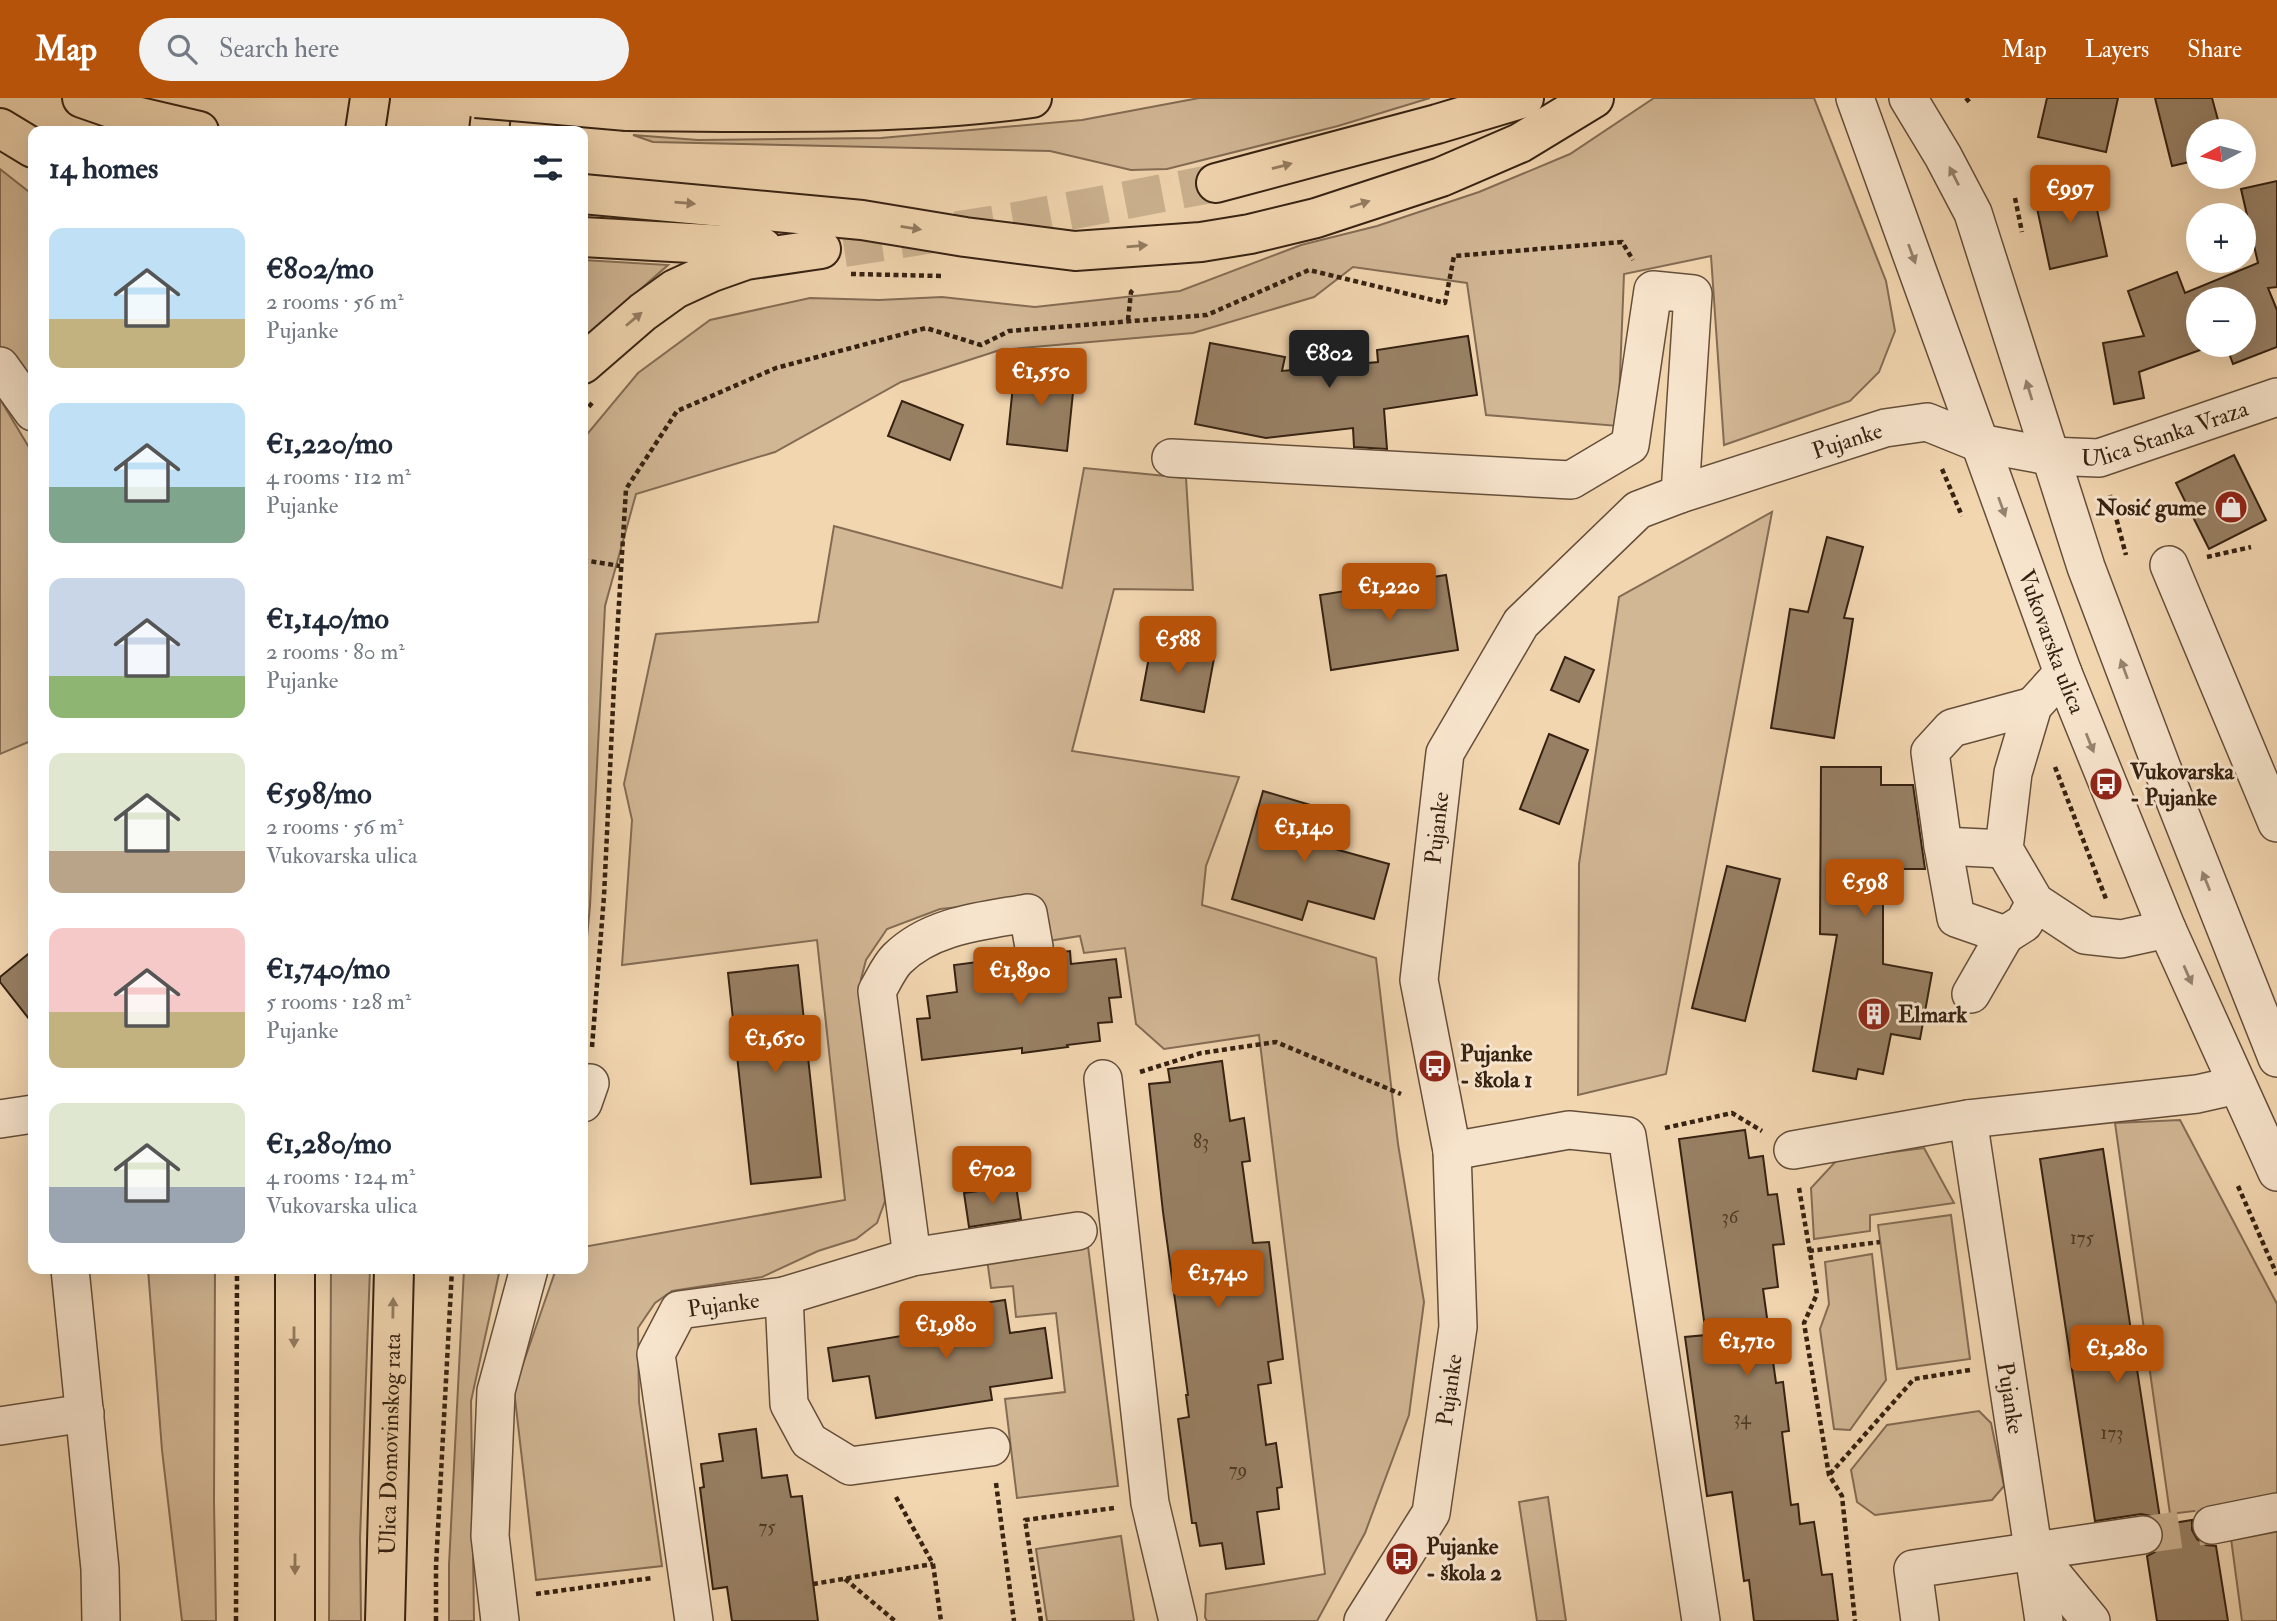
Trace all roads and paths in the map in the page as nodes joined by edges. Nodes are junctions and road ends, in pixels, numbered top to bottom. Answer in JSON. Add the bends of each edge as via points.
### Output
{"nodes":[{"id":1,"x":82,"y":98,"type":"edge"},
{"id":2,"x":370,"y":98,"type":"edge"},
{"id":3,"x":476,"y":98,"type":"edge"},
{"id":4,"x":493,"y":98,"type":"edge"},
{"id":5,"x":1032,"y":98,"type":"edge"},
{"id":6,"x":1524,"y":98,"type":"edge"},
{"id":7,"x":1594,"y":98,"type":"edge"},
{"id":8,"x":1855,"y":98,"type":"edge"},
{"id":9,"x":1908,"y":98,"type":"edge"},
{"id":10,"x":0,"y":126,"type":"edge"},
{"id":11,"x":178,"y":126,"type":"edge"},
{"id":12,"x":366,"y":126,"type":"edge"},
{"id":13,"x":490,"y":126,"type":"edge"},
{"id":14,"x":28,"y":133,"type":"edge"},
{"id":15,"x":28,"y":145,"type":"edge"},
{"id":16,"x":1216,"y":183,"type":"tunnel mouth"},
{"id":17,"x":600,"y":195,"type":"edge"},
{"id":18,"x":588,"y":237,"type":"edge"},
{"id":19,"x":840,"y":257,"type":"junction"},
{"id":20,"x":946,"y":276,"type":"dead end"},
{"id":21,"x":1137,"y":285,"type":"dead end"},
{"id":22,"x":1653,"y":290,"type":"junction"},
{"id":23,"x":1128,"y":320,"type":"junction"},
{"id":24,"x":588,"y":360,"type":"edge"},
{"id":25,"x":0,"y":366,"type":"edge"},
{"id":26,"x":2277,"y":397,"type":"edge"},
{"id":27,"x":28,"y":405,"type":"edge"},
{"id":28,"x":1979,"y":443,"type":"junction"},
{"id":29,"x":2049,"y":456,"type":"junction"},
{"id":30,"x":1171,"y":458,"type":"dead end"},
{"id":31,"x":1680,"y":494,"type":"junction"},
{"id":32,"x":588,"y":561,"type":"edge"},
{"id":33,"x":2169,"y":565,"type":"dead end"},
{"id":34,"x":620,"y":566,"type":"junction"},
{"id":35,"x":2063,"y":673,"type":"junction"},
{"id":36,"x":2033,"y":706,"type":"junction"},
{"id":37,"x":2277,"y":823,"type":"edge"},
{"id":38,"x":1943,"y":846,"type":"junction"},
{"id":39,"x":2004,"y":849,"type":"junction"},
{"id":40,"x":2035,"y":902,"type":"junction"},
{"id":41,"x":2167,"y":929,"type":"junction"},
{"id":42,"x":2005,"y":935,"type":"junction"},
{"id":43,"x":1034,"y":947,"type":"dead end"},
{"id":44,"x":1971,"y":994,"type":"dead end"},
{"id":45,"x":2277,"y":1058,"type":"edge"},
{"id":46,"x":588,"y":1071,"type":"edge"},
{"id":47,"x":1103,"y":1079,"type":"joint"},
{"id":48,"x":2236,"y":1085,"type":"junction"},
{"id":49,"x":1444,"y":1112,"type":"junction"},
{"id":50,"x":28,"y":1115,"type":"edge"},
{"id":51,"x":0,"y":1119,"type":"edge"},
{"id":52,"x":1968,"y":1119,"type":"junction"},
{"id":53,"x":1627,"y":1136,"type":"junction"},
{"id":54,"x":1793,"y":1150,"type":"junction"},
{"id":55,"x":1452,"y":1151,"type":"junction"},
{"id":56,"x":2277,"y":1172,"type":"edge"},
{"id":57,"x":1078,"y":1231,"type":"dead end"},
{"id":58,"x":1880,"y":1242,"type":"dead end"},
{"id":59,"x":1809,"y":1251,"type":"junction"},
{"id":60,"x":912,"y":1257,"type":"junction"},
{"id":61,"x":70,"y":1274,"type":"edge"},
{"id":62,"x":237,"y":1274,"type":"edge"},
{"id":63,"x":295,"y":1274,"type":"edge"},
{"id":64,"x":394,"y":1274,"type":"edge"},
{"id":65,"x":452,"y":1274,"type":"edge"},
{"id":66,"x":528,"y":1274,"type":"edge"},
{"id":67,"x":784,"y":1296,"type":"junction"},
{"id":68,"x":2006,"y":1365,"type":"junction"},
{"id":69,"x":85,"y":1413,"type":"junction"},
{"id":70,"x":0,"y":1426,"type":"edge"},
{"id":71,"x":991,"y":1447,"type":"joint"},
{"id":72,"x":877,"y":1462,"type":"junction"},
{"id":73,"x":1829,"y":1475,"type":"junction"},
{"id":74,"x":1150,"y":1503,"type":"junction"},
{"id":75,"x":2277,"y":1512,"type":"edge"},
{"id":76,"x":2213,"y":1525,"type":"tunnel mouth"},
{"id":77,"x":2143,"y":1535,"type":"tunnel mouth"},
{"id":78,"x":2034,"y":1552,"type":"junction"},
{"id":79,"x":933,"y":1564,"type":"junction"},
{"id":80,"x":687,"y":1574,"type":"junction"},
{"id":81,"x":845,"y":1578,"type":"junction"},
{"id":82,"x":813,"y":1584,"type":"dead end"},
{"id":83,"x":499,"y":1610,"type":"edge"},
{"id":84,"x":101,"y":1621,"type":"edge"},
{"id":85,"x":236,"y":1621,"type":"edge"},
{"id":86,"x":295,"y":1621,"type":"edge"},
{"id":87,"x":386,"y":1621,"type":"edge"},
{"id":88,"x":436,"y":1621,"type":"edge"},
{"id":89,"x":694,"y":1621,"type":"edge"},
{"id":90,"x":895,"y":1621,"type":"edge"},
{"id":91,"x":941,"y":1621,"type":"edge"},
{"id":92,"x":1014,"y":1621,"type":"edge"},
{"id":93,"x":1041,"y":1621,"type":"edge"},
{"id":94,"x":1178,"y":1621,"type":"edge"},
{"id":95,"x":1363,"y":1621,"type":"edge"},
{"id":96,"x":1701,"y":1621,"type":"edge"},
{"id":97,"x":1856,"y":1621,"type":"edge"},
{"id":98,"x":1920,"y":1621,"type":"edge"},
{"id":99,"x":2045,"y":1621,"type":"edge"},
{"id":100,"x":2091,"y":1621,"type":"edge"}],
"edges":[{"from":1,"to":11,"type":"main road"},
{"from":2,"to":12,"type":"main road"},
{"from":3,"to":5,"type":"main road","bridge":true,"via":[[627,111],[832,113]]},
{"from":4,"to":13,"type":"main road"},
{"from":16,"to":6,"type":"main road","one_way":true},
{"from":17,"to":7,"type":"main road","one_way":true,"via":[[862,220],[1075,251],[1201,242],[1316,218],[1441,177],[1520,143]]},
{"from":8,"to":28,"type":"street","name":"Vukovarska ulica","one_way":true},
{"from":29,"to":9,"type":"street","one_way":true,"via":[[1973,213]]},
{"from":10,"to":14,"type":"main road"},
{"from":10,"to":15,"type":"main road"},
{"from":18,"to":19,"type":"main road"},
{"from":19,"to":20,"type":"path"},
{"from":24,"to":19,"type":"main road","one_way":true,"via":[[675,289],[712,272],[746,260]]},
{"from":21,"to":23,"type":"path","via":[[1131,292]]},
{"from":22,"to":23,"type":"path","via":[[1622,242],[1454,256],[1446,303],[1309,270],[1207,315]]},
{"from":22,"to":30,"type":"street","via":[[1630,444],[1571,480]]},
{"from":22,"to":31,"type":"street","via":[[1693,294]]},
{"from":23,"to":34,"type":"path","via":[[1009,331],[981,345],[926,328],[776,368],[677,411],[626,488]]},
{"from":25,"to":27,"type":"street"},
{"from":26,"to":29,"type":"street","name":"Ulica Stanka Vraza","via":[[2099,458]]},
{"from":28,"to":29,"type":"street","name":"Pujanke"},
{"from":28,"to":31,"type":"street","name":"Pujanke","via":[[1927,422],[1885,428]]},
{"from":28,"to":35,"type":"street","name":"Vukovarska ulica","one_way":true},
{"from":45,"to":29,"type":"street","one_way":true,"via":[[2161,768]]},
{"from":31,"to":49,"type":"street","name":"Pujanke","via":[[1638,510],[1521,623],[1445,753],[1419,980]]},
{"from":32,"to":34,"type":"path"},
{"from":33,"to":37,"type":"street"},
{"from":34,"to":46,"type":"path","via":[[604,896]]},
{"from":35,"to":36,"type":"street"},
{"from":35,"to":41,"type":"street","name":"Vukovarska ulica","one_way":true},
{"from":36,"to":38,"type":"street","via":[[1952,728],[1930,752]]},
{"from":36,"to":39,"type":"street","via":[[2013,773]]},
{"from":38,"to":39,"type":"street"},
{"from":38,"to":42,"type":"street","via":[[1956,918]]},
{"from":39,"to":40,"type":"street"},
{"from":40,"to":41,"type":"street","via":[[2085,935],[2121,939]]},
{"from":40,"to":42,"type":"street","via":[[2024,923]]},
{"from":41,"to":48,"type":"street","name":"Vukovarska ulica","one_way":true},
{"from":42,"to":44,"type":"street"},
{"from":43,"to":60,"type":"street","via":[[1028,913],[979,921],[930,935],[896,960],[877,991]]},
{"from":47,"to":49,"type":"path","via":[[1151,1070],[1201,1053],[1276,1042]]},
{"from":47,"to":74,"type":"street"},
{"from":48,"to":52,"type":"street","via":[[2197,1094]]},
{"from":48,"to":56,"type":"street","name":"Vukovarska ulica"},
{"from":49,"to":55,"type":"street","name":"Pujanke"},
{"from":50,"to":51,"type":"street"},
{"from":52,"to":54,"type":"street"},
{"from":52,"to":68,"type":"street","name":"Pujanke"},
{"from":53,"to":54,"type":"path","via":[[1732,1114]]},
{"from":53,"to":55,"type":"street","via":[[1569,1130]]},
{"from":53,"to":96,"type":"street"},
{"from":54,"to":59,"type":"path"},
{"from":55,"to":95,"type":"street","name":"Pujanke","via":[[1458,1327],[1431,1513]]},
{"from":57,"to":60,"type":"street","name":"Pujanke"},
{"from":58,"to":59,"type":"path"},
{"from":59,"to":73,"type":"path","via":[[1816,1294],[1804,1323]]},
{"from":60,"to":67,"type":"street","name":"Pujanke"},
{"from":61,"to":69,"type":"street"},
{"from":62,"to":85,"type":"path"},
{"from":63,"to":86,"type":"main road","one_way":true},
{"from":87,"to":64,"type":"main road","name":"Ulica Domovinskog rata","one_way":true},
{"from":65,"to":88,"type":"path"},
{"from":66,"to":83,"type":"street","via":[[496,1391],[490,1536]]},
{"from":67,"to":72,"type":"street","via":[[789,1404],[810,1441],[850,1466]]},
{"from":67,"to":80,"type":"street","name":"Pujanke","via":[[679,1310],[656,1354]]},
{"from":68,"to":73,"type":"path","via":[[1914,1379]]},
{"from":68,"to":78,"type":"street","name":"Pujanke"},
{"from":69,"to":70,"type":"street"},
{"from":69,"to":84,"type":"street"},
{"from":71,"to":72,"type":"street"},
{"from":71,"to":92,"type":"path"},
{"from":72,"to":79,"type":"path"},
{"from":73,"to":97,"type":"path","via":[[1842,1496]]},
{"from":74,"to":93,"type":"path","via":[[1025,1520]]},
{"from":74,"to":94,"type":"street"},
{"from":75,"to":76,"type":"street"},
{"from":77,"to":78,"type":"street"},
{"from":78,"to":98,"type":"street","via":[[1913,1569]]},
{"from":78,"to":99,"type":"street","name":"Pujanke"},
{"from":78,"to":100,"type":"street"},
{"from":79,"to":81,"type":"path"},
{"from":79,"to":91,"type":"path"},
{"from":80,"to":83,"type":"path"},
{"from":80,"to":89,"type":"street","name":"Pujanke"},
{"from":81,"to":82,"type":"path"},
{"from":81,"to":90,"type":"path"}]}
